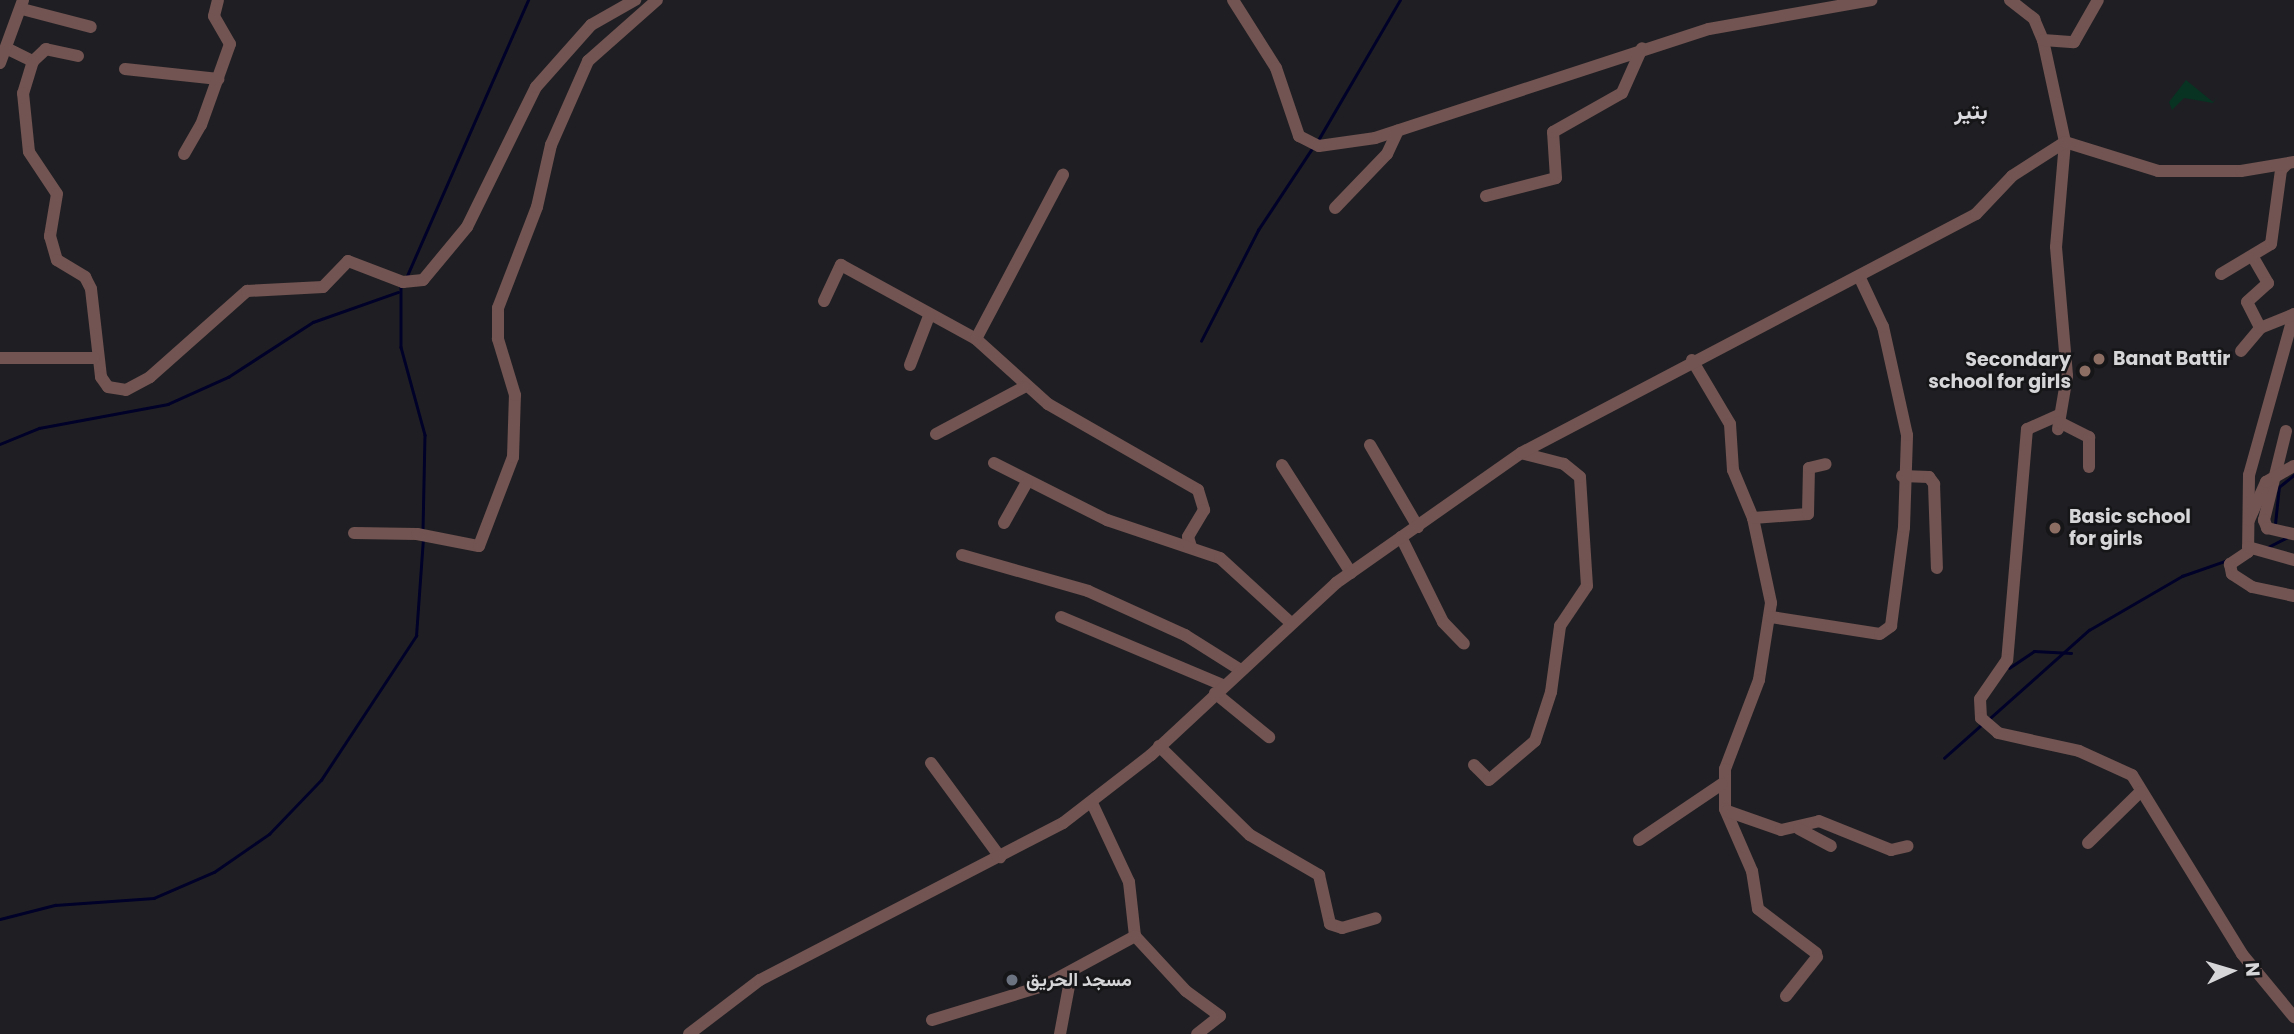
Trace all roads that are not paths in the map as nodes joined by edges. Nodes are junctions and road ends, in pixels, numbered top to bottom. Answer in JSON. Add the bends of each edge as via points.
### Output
{"nodes":[{"id":1,"x":218,"y":0,"type":"edge"},
{"id":2,"x":635,"y":0,"type":"edge"},
{"id":3,"x":657,"y":0,"type":"edge"},
{"id":4,"x":1233,"y":0,"type":"edge"},
{"id":5,"x":1871,"y":0,"type":"edge"},
{"id":6,"x":2010,"y":0,"type":"edge"},
{"id":7,"x":2098,"y":0,"type":"edge"},
{"id":8,"x":22,"y":5,"type":"edge"},
{"id":9,"x":91,"y":27,"type":"dead end"},
{"id":10,"x":2043,"y":40,"type":"junction"},
{"id":11,"x":1642,"y":48,"type":"junction"},
{"id":12,"x":8,"y":49,"type":"junction"},
{"id":13,"x":78,"y":57,"type":"dead end"},
{"id":14,"x":33,"y":61,"type":"junction"},
{"id":15,"x":0,"y":62,"type":"edge"},
{"id":16,"x":125,"y":69,"type":"dead end"},
{"id":17,"x":218,"y":79,"type":"junction"},
{"id":18,"x":1398,"y":130,"type":"junction"},
{"id":19,"x":2065,"y":142,"type":"junction"},
{"id":20,"x":184,"y":154,"type":"dead end"},
{"id":21,"x":2291,"y":163,"type":"edge"},
{"id":22,"x":1063,"y":175,"type":"dead end"},
{"id":23,"x":1486,"y":196,"type":"dead end"},
{"id":24,"x":1335,"y":208,"type":"dead end"},
{"id":25,"x":2254,"y":259,"type":"junction"},
{"id":26,"x":2221,"y":274,"type":"dead end"},
{"id":27,"x":1859,"y":276,"type":"junction"},
{"id":28,"x":824,"y":301,"type":"dead end"},
{"id":29,"x":2294,"y":314,"type":"edge"},
{"id":30,"x":929,"y":316,"type":"junction"},
{"id":31,"x":2260,"y":328,"type":"junction"},
{"id":32,"x":976,"y":339,"type":"junction"},
{"id":33,"x":2241,"y":351,"type":"dead end"},
{"id":34,"x":0,"y":358,"type":"edge"},
{"id":35,"x":94,"y":358,"type":"junction"},
{"id":36,"x":1692,"y":360,"type":"junction"},
{"id":37,"x":910,"y":365,"type":"dead end"},
{"id":38,"x":1024,"y":387,"type":"junction"},
{"id":39,"x":2058,"y":422,"type":"junction"},
{"id":40,"x":2286,"y":431,"type":"dead end"},
{"id":41,"x":936,"y":434,"type":"dead end"},
{"id":42,"x":1370,"y":445,"type":"dead end"},
{"id":43,"x":1521,"y":453,"type":"junction"},
{"id":44,"x":994,"y":463,"type":"dead end"},
{"id":45,"x":1826,"y":464,"type":"dead end"},
{"id":46,"x":1282,"y":465,"type":"dead end"},
{"id":47,"x":2294,"y":466,"type":"edge"},
{"id":48,"x":2089,"y":467,"type":"dead end"},
{"id":49,"x":1902,"y":476,"type":"junction"},
{"id":50,"x":2276,"y":479,"type":"junction"},
{"id":51,"x":1027,"y":482,"type":"junction"},
{"id":52,"x":1753,"y":518,"type":"junction"},
{"id":53,"x":1004,"y":523,"type":"dead end"},
{"id":54,"x":2246,"y":523,"type":"junction"},
{"id":55,"x":1418,"y":527,"type":"junction"},
{"id":56,"x":354,"y":533,"type":"dead end"},
{"id":57,"x":2294,"y":534,"type":"edge"},
{"id":58,"x":1401,"y":537,"type":"junction"},
{"id":59,"x":1191,"y":547,"type":"junction"},
{"id":60,"x":2248,"y":547,"type":"junction"},
{"id":61,"x":962,"y":555,"type":"dead end"},
{"id":62,"x":2294,"y":560,"type":"edge"},
{"id":63,"x":1937,"y":568,"type":"dead end"},
{"id":64,"x":1351,"y":573,"type":"junction"},
{"id":65,"x":2294,"y":596,"type":"edge"},
{"id":66,"x":1061,"y":617,"type":"dead end"},
{"id":67,"x":1771,"y":617,"type":"junction"},
{"id":68,"x":1291,"y":623,"type":"junction"},
{"id":69,"x":1464,"y":644,"type":"dead end"},
{"id":70,"x":1239,"y":669,"type":"junction"},
{"id":71,"x":1219,"y":689,"type":"junction"},
{"id":72,"x":1269,"y":737,"type":"dead end"},
{"id":73,"x":1158,"y":746,"type":"junction"},
{"id":74,"x":931,"y":764,"type":"dead end"},
{"id":75,"x":1474,"y":765,"type":"dead end"},
{"id":76,"x":1722,"y":784,"type":"junction"},
{"id":77,"x":2140,"y":792,"type":"junction"},
{"id":78,"x":1092,"y":803,"type":"junction"},
{"id":79,"x":1724,"y":809,"type":"junction"},
{"id":80,"x":1799,"y":829,"type":"junction"},
{"id":81,"x":1639,"y":840,"type":"dead end"},
{"id":82,"x":2088,"y":844,"type":"dead end"},
{"id":83,"x":1831,"y":846,"type":"dead end"},
{"id":84,"x":1908,"y":846,"type":"dead end"},
{"id":85,"x":1000,"y":857,"type":"junction"},
{"id":86,"x":1376,"y":918,"type":"dead end"},
{"id":87,"x":1135,"y":936,"type":"junction"},
{"id":88,"x":1071,"y":975,"type":"junction"},
{"id":89,"x":1786,"y":996,"type":"dead end"},
{"id":90,"x":2294,"y":1017,"type":"edge"},
{"id":91,"x":932,"y":1020,"type":"dead end"},
{"id":92,"x":694,"y":1032,"type":"edge"},
{"id":93,"x":1060,"y":1034,"type":"edge"},
{"id":94,"x":1197,"y":1034,"type":"edge"}],
"edges":[{"from":1,"to":17,"type":"street","via":[[214,16],[230,44]]},
{"from":2,"to":35,"type":"street","via":[[591,25],[536,88],[467,227],[423,280],[403,282],[348,261],[323,287],[247,291],[150,377],[126,390],[108,387]]},
{"from":3,"to":56,"type":"street","via":[[588,61],[551,145],[537,207],[498,308],[498,339],[515,395],[513,457],[478,546],[417,534]]},
{"from":4,"to":18,"type":"street","via":[[1276,68],[1305,143],[1354,142]]},
{"from":5,"to":11,"type":"street"},
{"from":6,"to":10,"type":"street","via":[[2034,19]]},
{"from":7,"to":10,"type":"street","via":[[2074,42]]},
{"from":8,"to":9,"type":"street"},
{"from":8,"to":12,"type":"street"},
{"from":10,"to":19,"type":"street"},
{"from":11,"to":18,"type":"street"},
{"from":11,"to":23,"type":"street","via":[[1622,93],[1553,132],[1556,178]]},
{"from":12,"to":14,"type":"street"},
{"from":12,"to":15,"type":"street"},
{"from":13,"to":14,"type":"street","via":[[46,49]]},
{"from":14,"to":35,"type":"street","via":[[23,93],[29,152],[57,194],[50,236],[57,260],[85,277],[91,289]]},
{"from":16,"to":17,"type":"street"},
{"from":17,"to":20,"type":"street"},
{"from":18,"to":24,"type":"street","via":[[1387,154]]},
{"from":19,"to":21,"type":"street","via":[[2153,175],[2240,174]]},
{"from":19,"to":27,"type":"street","via":[[2012,176],[1976,214]]},
{"from":19,"to":39,"type":"street","via":[[2056,247],[2067,376]]},
{"from":21,"to":25,"type":"street","via":[[2281,170],[2276,236]]},
{"from":22,"to":32,"type":"street"},
{"from":25,"to":26,"type":"street"},
{"from":25,"to":31,"type":"street","via":[[2268,283],[2246,302]]},
{"from":27,"to":36,"type":"street"},
{"from":27,"to":49,"type":"street","via":[[1883,327],[1905,416]]},
{"from":28,"to":30,"type":"street","via":[[841,265]]},
{"from":29,"to":31,"type":"street"},
{"from":29,"to":54,"type":"street","via":[[2249,475]]},
{"from":30,"to":32,"type":"street"},
{"from":30,"to":37,"type":"street"},
{"from":31,"to":33,"type":"street"},
{"from":32,"to":38,"type":"street"},
{"from":34,"to":35,"type":"street"},
{"from":36,"to":43,"type":"street"},
{"from":36,"to":52,"type":"street","via":[[1730,424],[1733,470]]},
{"from":38,"to":41,"type":"street"},
{"from":38,"to":59,"type":"street","via":[[1198,490],[1204,510],[1188,537]]},
{"from":39,"to":48,"type":"street","via":[[2089,438]]},
{"from":39,"to":77,"type":"street","via":[[2027,429],[2007,660],[1980,699],[1981,718],[1998,733],[2104,760],[2132,775]]},
{"from":40,"to":50,"type":"street"},
{"from":42,"to":55,"type":"street"},
{"from":43,"to":55,"type":"street"},
{"from":43,"to":75,"type":"street","via":[[1564,464],[1580,477],[1587,586],[1560,626],[1551,692],[1535,741],[1489,780]]},
{"from":44,"to":51,"type":"street"},
{"from":45,"to":52,"type":"street","via":[[1808,468],[1808,514]]},
{"from":46,"to":64,"type":"street"},
{"from":47,"to":50,"type":"street"},
{"from":49,"to":63,"type":"street","via":[[1928,477],[1934,484]]},
{"from":49,"to":67,"type":"street","via":[[1904,527],[1886,633]]},
{"from":50,"to":54,"type":"street","via":[[2266,482]]},
{"from":50,"to":57,"type":"street","via":[[2264,520],[2267,528]]},
{"from":51,"to":53,"type":"street"},
{"from":51,"to":59,"type":"street","via":[[1126,528]]},
{"from":52,"to":67,"type":"street"},
{"from":54,"to":60,"type":"street"},
{"from":55,"to":58,"type":"street"},
{"from":58,"to":64,"type":"street"},
{"from":58,"to":69,"type":"street","via":[[1443,622]]},
{"from":59,"to":68,"type":"street","via":[[1225,561]]},
{"from":60,"to":62,"type":"street"},
{"from":60,"to":65,"type":"street","via":[[2230,559],[2232,574],[2259,591]]},
{"from":61,"to":70,"type":"street","via":[[1088,591],[1185,635]]},
{"from":64,"to":68,"type":"street"},
{"from":66,"to":71,"type":"street"},
{"from":67,"to":76,"type":"street","via":[[1759,680]]},
{"from":68,"to":70,"type":"street"},
{"from":70,"to":71,"type":"street"},
{"from":71,"to":72,"type":"street"},
{"from":71,"to":73,"type":"street"},
{"from":73,"to":78,"type":"street"},
{"from":73,"to":86,"type":"street","via":[[1250,835],[1319,875],[1330,924],[1342,928]]},
{"from":74,"to":85,"type":"street"},
{"from":76,"to":79,"type":"street"},
{"from":76,"to":81,"type":"street"},
{"from":77,"to":82,"type":"street"},
{"from":77,"to":90,"type":"street","via":[[2242,954]]},
{"from":78,"to":85,"type":"street"},
{"from":78,"to":87,"type":"street","via":[[1129,882]]},
{"from":79,"to":80,"type":"street","via":[[1738,820]]},
{"from":79,"to":89,"type":"street","via":[[1752,871],[1758,909],[1816,955]]},
{"from":80,"to":83,"type":"street"},
{"from":80,"to":84,"type":"street","via":[[1827,822],[1891,850]]},
{"from":85,"to":92,"type":"street","via":[[760,980]]},
{"from":87,"to":88,"type":"street"},
{"from":87,"to":94,"type":"street","via":[[1186,991],[1220,1016]]},
{"from":88,"to":91,"type":"street"},
{"from":88,"to":93,"type":"street"}]}
